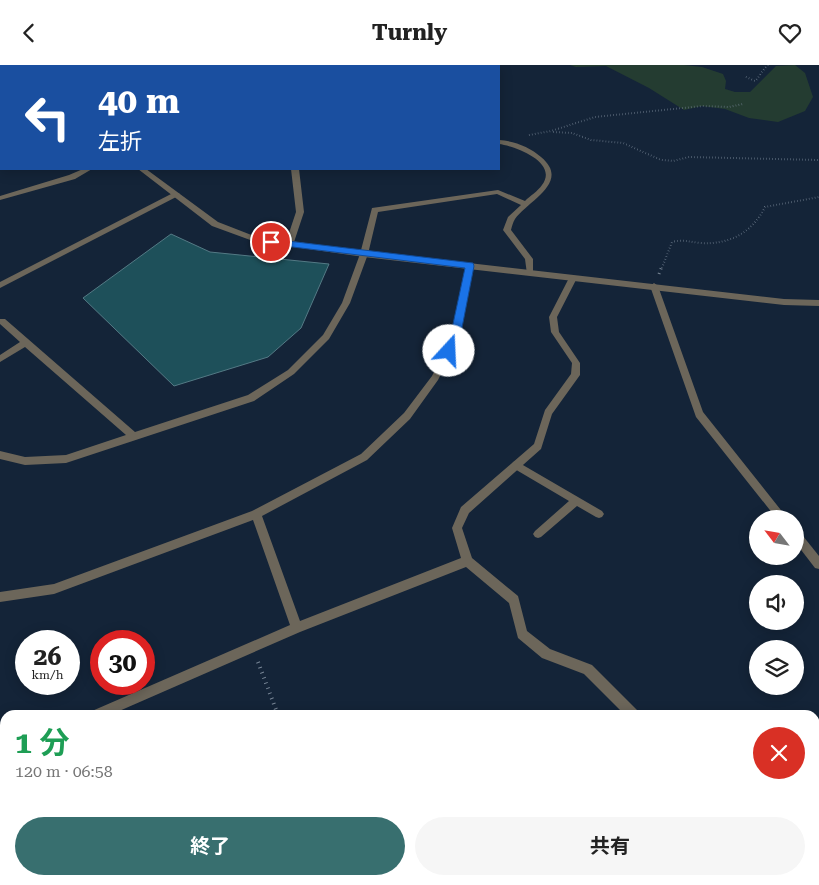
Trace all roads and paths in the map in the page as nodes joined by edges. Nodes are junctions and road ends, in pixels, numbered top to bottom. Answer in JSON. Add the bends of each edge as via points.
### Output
{"nodes":[{"id":1,"x":768,"y":65,"type":"edge"},
{"id":2,"x":746,"y":77,"type":"dead end"},
{"id":3,"x":743,"y":104,"type":"dead end"},
{"id":4,"x":553,"y":132,"type":"junction"},
{"id":5,"x":526,"y":135,"type":"dead end"},
{"id":6,"x":500,"y":142,"type":"edge"},
{"id":7,"x":819,"y":161,"type":"edge"},
{"id":8,"x":86,"y":170,"type":"edge"},
{"id":9,"x":143,"y":170,"type":"edge"},
{"id":10,"x":296,"y":170,"type":"edge"},
{"id":11,"x":176,"y":195,"type":"junction"},
{"id":12,"x":819,"y":197,"type":"edge"},
{"id":13,"x":0,"y":198,"type":"edge"},
{"id":14,"x":524,"y":204,"type":"junction"},
{"id":15,"x":289,"y":245,"type":"junction"},
{"id":16,"x":364,"y":254,"type":"junction"},
{"id":17,"x":470,"y":266,"type":"junction"},
{"id":18,"x":530,"y":272,"type":"junction"},
{"id":19,"x":574,"y":278,"type":"junction"},
{"id":20,"x":0,"y":285,"type":"edge"},
{"id":21,"x":654,"y":286,"type":"junction"},
{"id":22,"x":819,"y":303,"type":"edge"},
{"id":23,"x":2,"y":321,"type":"dead end"},
{"id":24,"x":26,"y":342,"type":"junction"},
{"id":25,"x":0,"y":359,"type":"edge"},
{"id":26,"x":134,"y":437,"type":"junction"},
{"id":27,"x":0,"y":455,"type":"edge"},
{"id":28,"x":516,"y":465,"type":"junction"},
{"id":29,"x":576,"y":501,"type":"junction"},
{"id":30,"x":776,"y":510,"type":"edge"},
{"id":31,"x":256,"y":514,"type":"junction"},
{"id":32,"x":599,"y":514,"type":"dead end"},
{"id":33,"x":538,"y":534,"type":"dead end"},
{"id":34,"x":804,"y":545,"type":"edge"},
{"id":35,"x":467,"y":561,"type":"junction"},
{"id":36,"x":819,"y":564,"type":"edge"},
{"id":37,"x":0,"y":597,"type":"edge"},
{"id":38,"x":297,"y":628,"type":"junction"},
{"id":39,"x":252,"y":647,"type":"junction"},
{"id":40,"x":107,"y":710,"type":"edge"},
{"id":41,"x":276,"y":710,"type":"edge"},
{"id":42,"x":629,"y":710,"type":"edge"}],
"edges":[{"from":1,"to":2,"type":"path","via":[[755,81]]},
{"from":3,"to":4,"type":"path","via":[[617,116],[608,114]]},
{"from":4,"to":5,"type":"path"},
{"from":4,"to":7,"type":"path","via":[[624,143],[660,160],[690,157]]},
{"from":6,"to":14,"type":"street","via":[[532,152],[546,164],[549,176],[546,185]]},
{"from":8,"to":13,"type":"street"},
{"from":9,"to":11,"type":"street"},
{"from":10,"to":15,"type":"street","via":[[300,212]]},
{"from":11,"to":15,"type":"street","via":[[215,223],[253,238]]},
{"from":11,"to":20,"type":"street"},
{"from":12,"to":21,"type":"path","via":[[765,207],[755,225],[746,233],[723,242],[699,243],[679,239],[672,243]]},
{"from":14,"to":16,"type":"street","via":[[498,193],[375,210]]},
{"from":14,"to":18,"type":"street","via":[[511,219],[507,230],[529,259]]},
{"from":15,"to":16,"type":"street"},
{"from":16,"to":17,"type":"street"},
{"from":16,"to":26,"type":"street","via":[[346,303],[326,337],[291,372],[251,397]]},
{"from":17,"to":18,"type":"street"},
{"from":17,"to":31,"type":"street","via":[[455,338],[435,378],[407,417],[364,457]]},
{"from":18,"to":19,"type":"street"},
{"from":19,"to":21,"type":"street"},
{"from":19,"to":28,"type":"street","via":[[553,317],[555,332],[576,363],[575,375],[548,413],[538,446]]},
{"from":21,"to":22,"type":"street","via":[[784,302]]},
{"from":21,"to":30,"type":"street","via":[[699,414]]},
{"from":23,"to":24,"type":"street"},
{"from":24,"to":25,"type":"street"},
{"from":24,"to":26,"type":"street"},
{"from":26,"to":27,"type":"street","via":[[66,459],[25,461]]},
{"from":28,"to":29,"type":"lane"},
{"from":28,"to":35,"type":"street","via":[[465,510],[457,528]]},
{"from":29,"to":32,"type":"lane"},
{"from":29,"to":33,"type":"lane"},
{"from":31,"to":37,"type":"street","via":[[54,589]]},
{"from":31,"to":38,"type":"street"},
{"from":34,"to":36,"type":"street"},
{"from":35,"to":38,"type":"street"},
{"from":35,"to":42,"type":"street","via":[[514,600],[522,634],[546,653],[588,669]]},
{"from":38,"to":39,"type":"street"},
{"from":39,"to":40,"type":"street"},
{"from":39,"to":41,"type":"path"}]}
